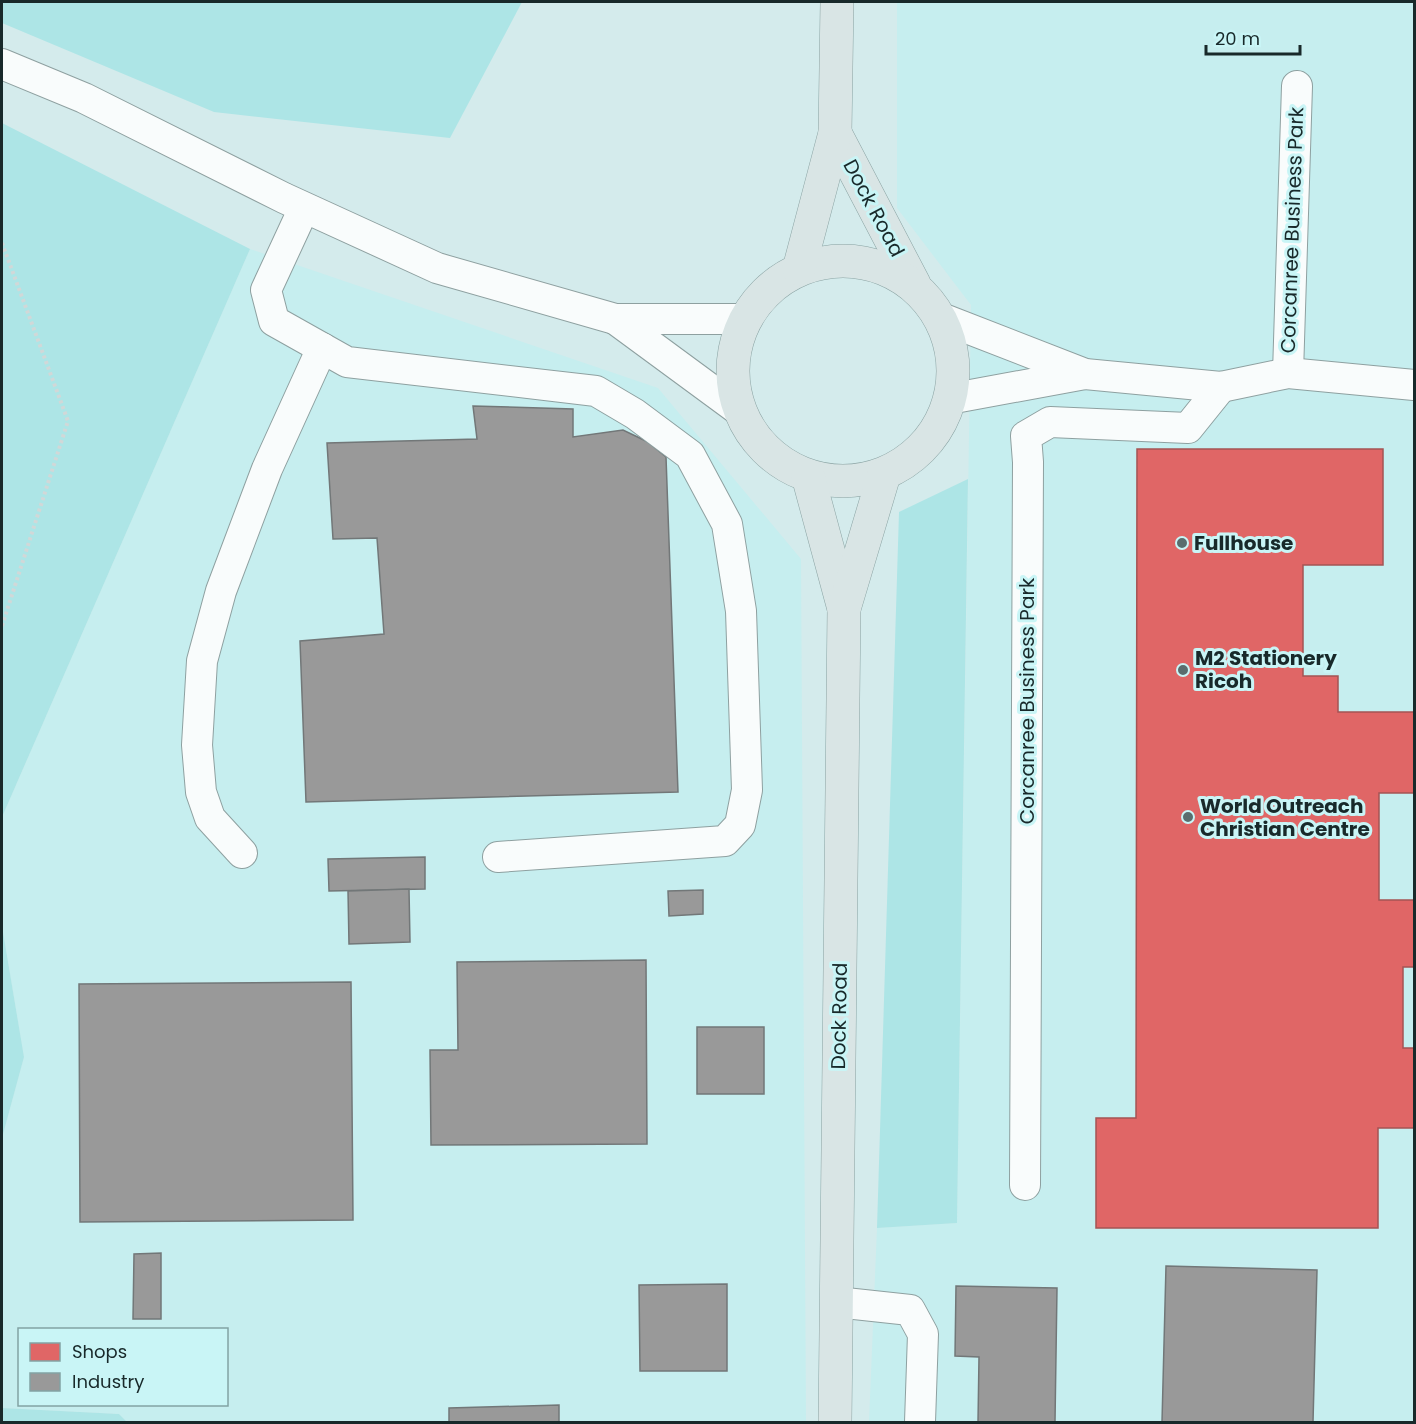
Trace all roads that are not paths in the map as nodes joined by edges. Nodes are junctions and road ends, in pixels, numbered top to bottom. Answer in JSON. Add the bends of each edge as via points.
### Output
{"nodes":[{"id":1,"x":837,"y":2,"type":"edge"},
{"id":2,"x":2,"y":64,"type":"edge"},
{"id":3,"x":1297,"y":86,"type":"dead end"},
{"id":4,"x":835,"y":133,"type":"junction"},
{"id":5,"x":304,"y":208,"type":"junction"},
{"id":6,"x":799,"y":269,"type":"junction"},
{"id":7,"x":914,"y":284,"type":"junction"},
{"id":8,"x":941,"y":318,"type":"junction"},
{"id":9,"x":615,"y":319,"type":"junction"},
{"id":10,"x":746,"y":320,"type":"junction"},
{"id":11,"x":322,"y":348,"type":"junction"},
{"id":12,"x":1288,"y":373,"type":"junction"},
{"id":13,"x":1085,"y":374,"type":"junction"},
{"id":14,"x":1414,"y":385,"type":"edge"},
{"id":15,"x":1221,"y":387,"type":"junction"},
{"id":16,"x":949,"y":399,"type":"junction"},
{"id":17,"x":740,"y":411,"type":"junction"},
{"id":18,"x":884,"y":475,"type":"junction"},
{"id":19,"x":808,"y":476,"type":"junction"},
{"id":20,"x":844,"y":609,"type":"junction"},
{"id":21,"x":242,"y":854,"type":"dead end"},
{"id":22,"x":498,"y":857,"type":"dead end"},
{"id":23,"x":1025,"y":1185,"type":"dead end"},
{"id":24,"x":836,"y":1302,"type":"junction"},
{"id":25,"x":835,"y":1422,"type":"edge"},
{"id":26,"x":920,"y":1422,"type":"edge"}],
"edges":[{"from":1,"to":4,"type":"main road","name":"Dock Road"},
{"from":2,"to":5,"type":"street","via":[[84,98]]},
{"from":3,"to":12,"type":"street","name":"Corcanree Business Park"},
{"from":4,"to":6,"type":"main road","name":"Dock Road"},
{"from":4,"to":7,"type":"main road","name":"Dock Road"},
{"from":5,"to":9,"type":"street","via":[[437,268]]},
{"from":5,"to":11,"type":"street","via":[[266,290],[274,321]]},
{"from":6,"to":7,"type":"main road","via":[[830,261],[859,260],[888,268]]},
{"from":6,"to":10,"type":"main road","via":[[768,290]]},
{"from":7,"to":8,"type":"main road","via":[[927,295]]},
{"from":8,"to":13,"type":"street"},
{"from":8,"to":16,"type":"main road","via":[[953,357]]},
{"from":9,"to":10,"type":"street"},
{"from":9,"to":17,"type":"street"},
{"from":10,"to":17,"type":"main road","via":[[733,365]]},
{"from":11,"to":21,"type":"street","via":[[267,469],[220,591],[202,661],[197,746],[201,792],[210,818]]},
{"from":11,"to":22,"type":"street","via":[[347,362],[596,391],[690,455],[727,524],[741,611],[747,790],[741,825],[724,841]]},
{"from":12,"to":14,"type":"street","name":"Corcanree Business Park"},
{"from":12,"to":15,"type":"street","name":"Corcanree Business Park"},
{"from":13,"to":15,"type":"street","name":"Corcanree Business Park"},
{"from":13,"to":16,"type":"street"},
{"from":15,"to":23,"type":"street","name":"Corcanree Business Park","via":[[1188,428],[1050,422],[1026,436]]},
{"from":16,"to":18,"type":"main road","via":[[925,443],[907,462]]},
{"from":17,"to":19,"type":"main road","via":[[766,451]]},
{"from":18,"to":19,"type":"main road","via":[[847,482]]},
{"from":18,"to":20,"type":"main road","name":"Dock Road"},
{"from":19,"to":20,"type":"main road","name":"Dock Road"},
{"from":20,"to":24,"type":"main road","name":"Dock Road"},
{"from":24,"to":25,"type":"main road","name":"Dock Road"},
{"from":24,"to":26,"type":"street","via":[[910,1310],[923,1334]]}]}
